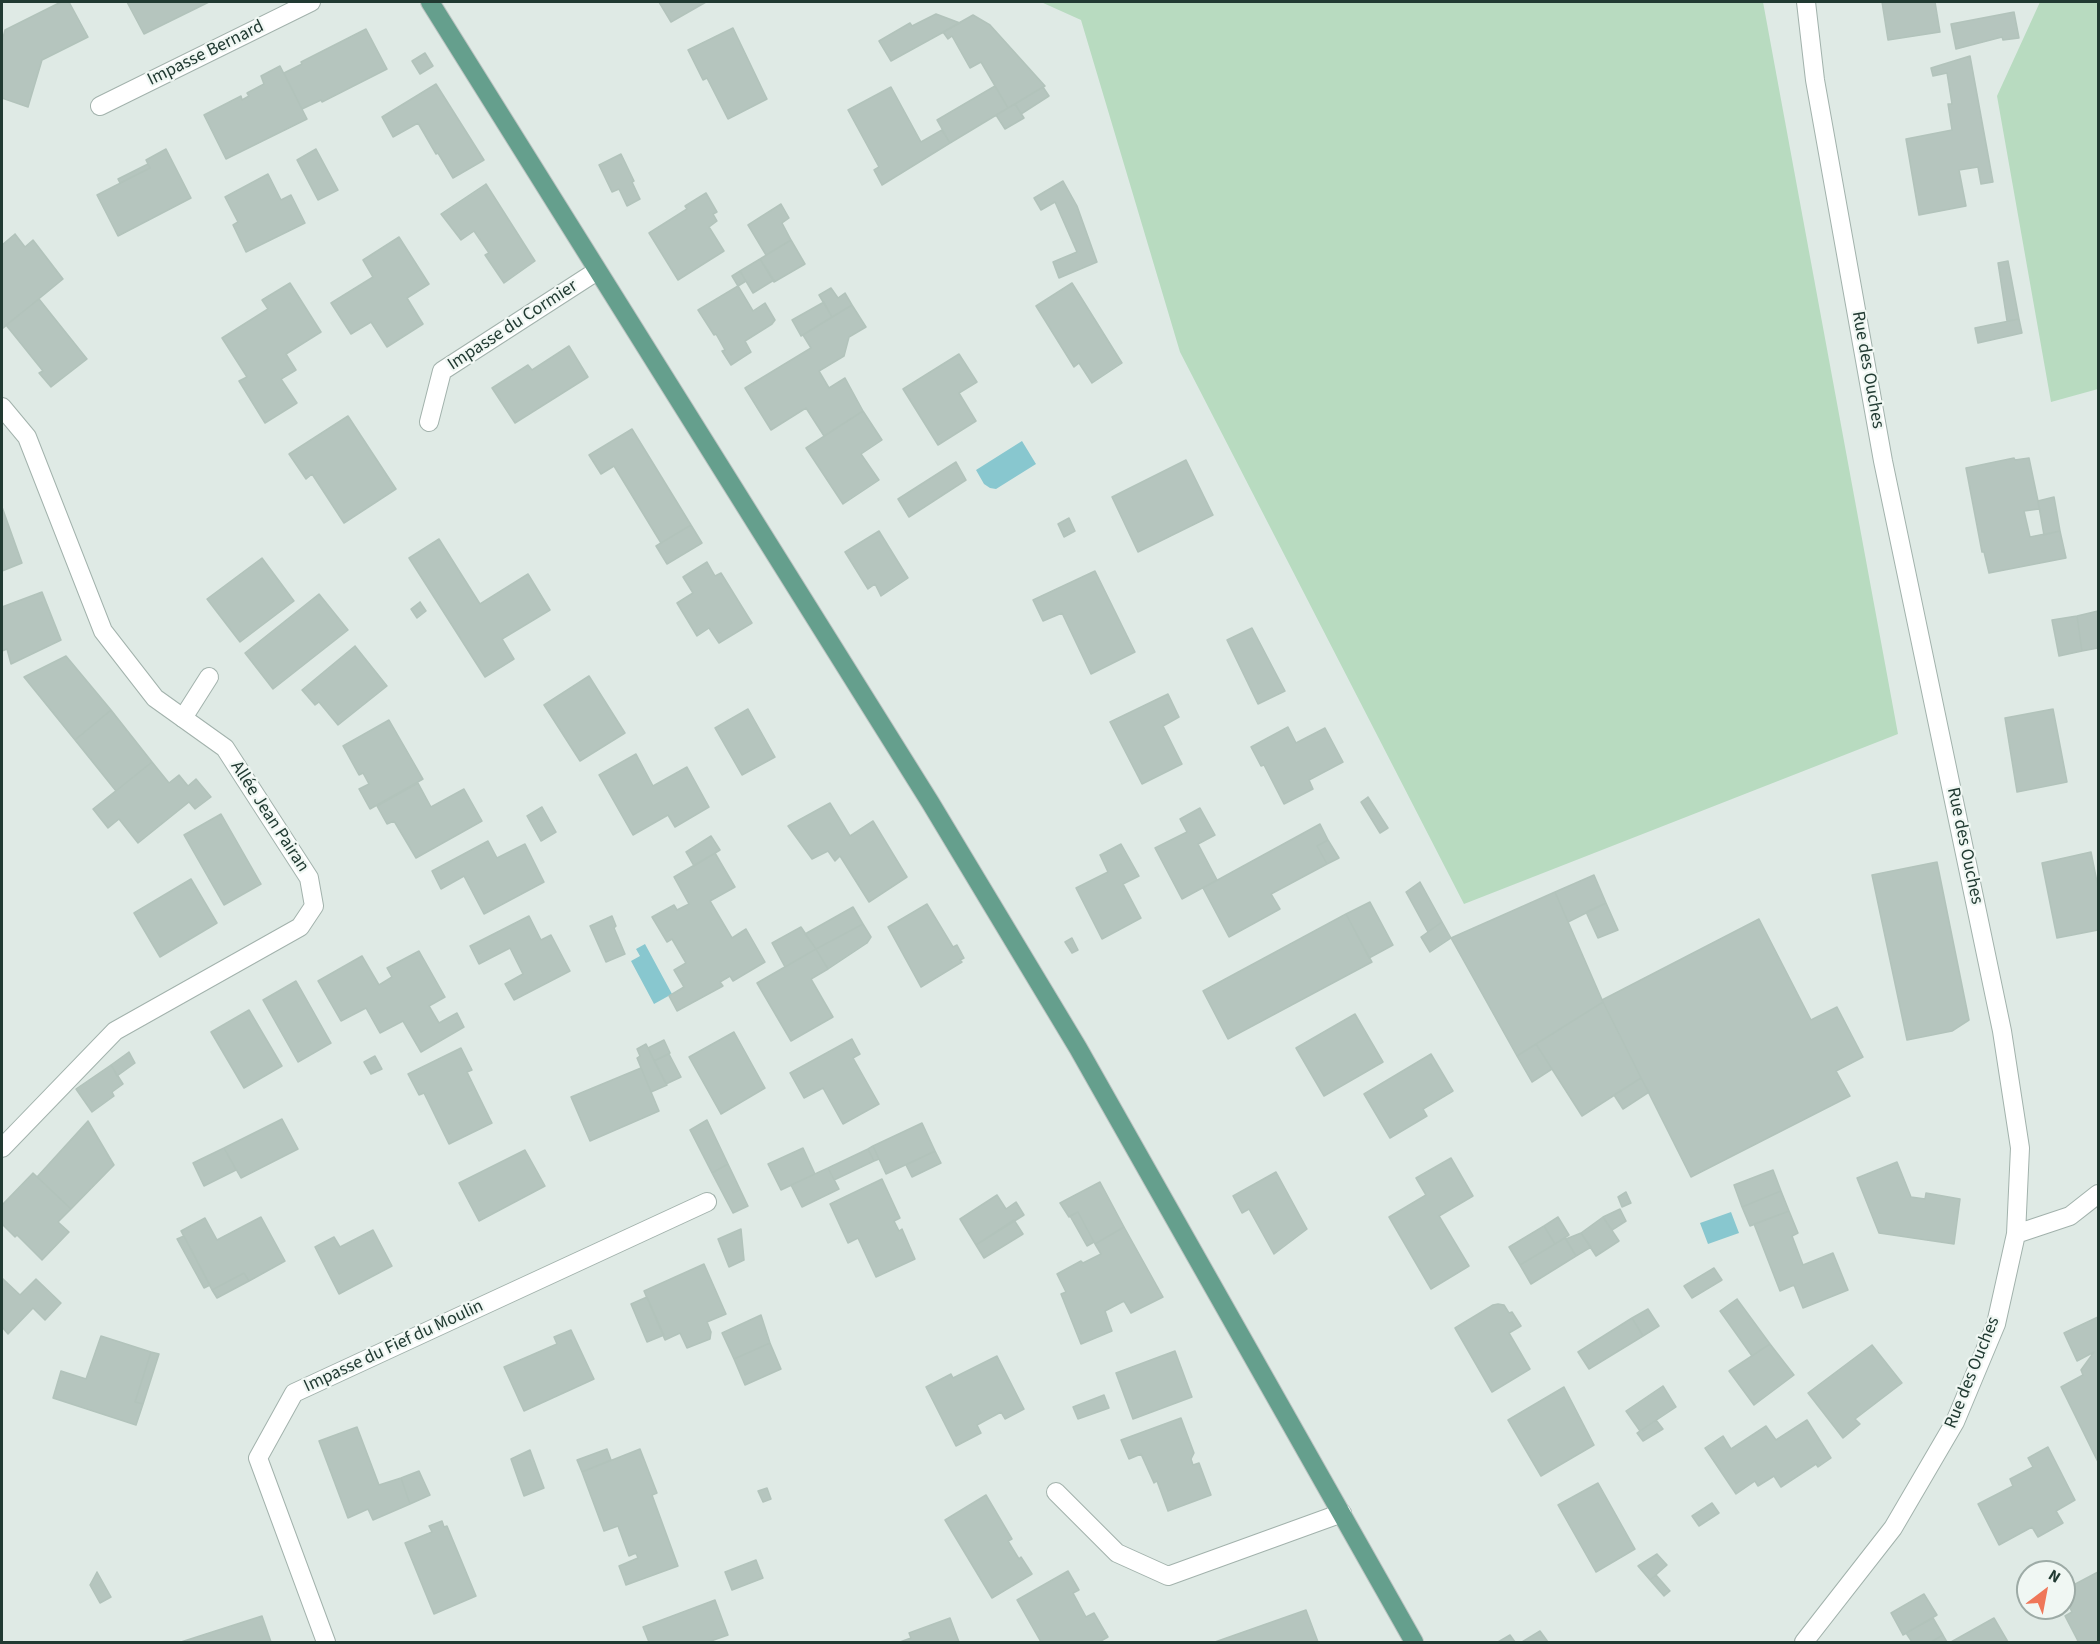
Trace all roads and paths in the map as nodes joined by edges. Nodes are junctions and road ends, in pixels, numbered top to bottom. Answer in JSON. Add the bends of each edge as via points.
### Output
{"nodes":[{"id":1,"x":311,"y":2,"type":"edge"},
{"id":2,"x":430,"y":2,"type":"edge"},
{"id":3,"x":1806,"y":2,"type":"edge"},
{"id":4,"x":100,"y":106,"type":"dead end"},
{"id":5,"x":597,"y":271,"type":"junction"},
{"id":6,"x":2,"y":407,"type":"edge"},
{"id":7,"x":429,"y":422,"type":"dead end"},
{"id":8,"x":209,"y":677,"type":"dead end"},
{"id":9,"x":183,"y":718,"type":"junction"},
{"id":10,"x":2,"y":1148,"type":"edge"},
{"id":11,"x":2098,"y":1194,"type":"edge"},
{"id":12,"x":707,"y":1202,"type":"dead end"},
{"id":13,"x":2016,"y":1234,"type":"junction"},
{"id":14,"x":1056,"y":1492,"type":"dead end"},
{"id":15,"x":1342,"y":1513,"type":"junction"},
{"id":16,"x":326,"y":1642,"type":"edge"},
{"id":17,"x":1414,"y":1642,"type":"edge"},
{"id":18,"x":1804,"y":1642,"type":"edge"}],
"edges":[{"from":1,"to":4,"type":"street","name":"Impasse Bernard"},
{"from":2,"to":5,"type":"main road"},
{"from":3,"to":13,"type":"street","name":"Rue des Ouches","via":[[1815,80],[1883,461],[2002,1031],[2020,1148]]},
{"from":5,"to":7,"type":"street","name":"Impasse du Cormier","via":[[442,370]]},
{"from":5,"to":15,"type":"main road","via":[[930,802],[1072,1038]]},
{"from":6,"to":9,"type":"street","name":"Allée Jean Pairan","via":[[27,437],[104,631],[155,698]]},
{"from":8,"to":9,"type":"street"},
{"from":9,"to":10,"type":"street","name":"Allée Jean Pairan","via":[[225,748],[309,878],[314,906],[300,927],[115,1031]]},
{"from":11,"to":13,"type":"street","via":[[2070,1216]]},
{"from":12,"to":16,"type":"street","name":"Impasse du Fief du Moulin","via":[[294,1393],[258,1458]]},
{"from":13,"to":18,"type":"street","name":"Rue des Ouches","via":[[1996,1324],[1955,1422],[1893,1528]]},
{"from":14,"to":15,"type":"street","via":[[1117,1553],[1168,1576]]},
{"from":15,"to":17,"type":"main road"}]}
